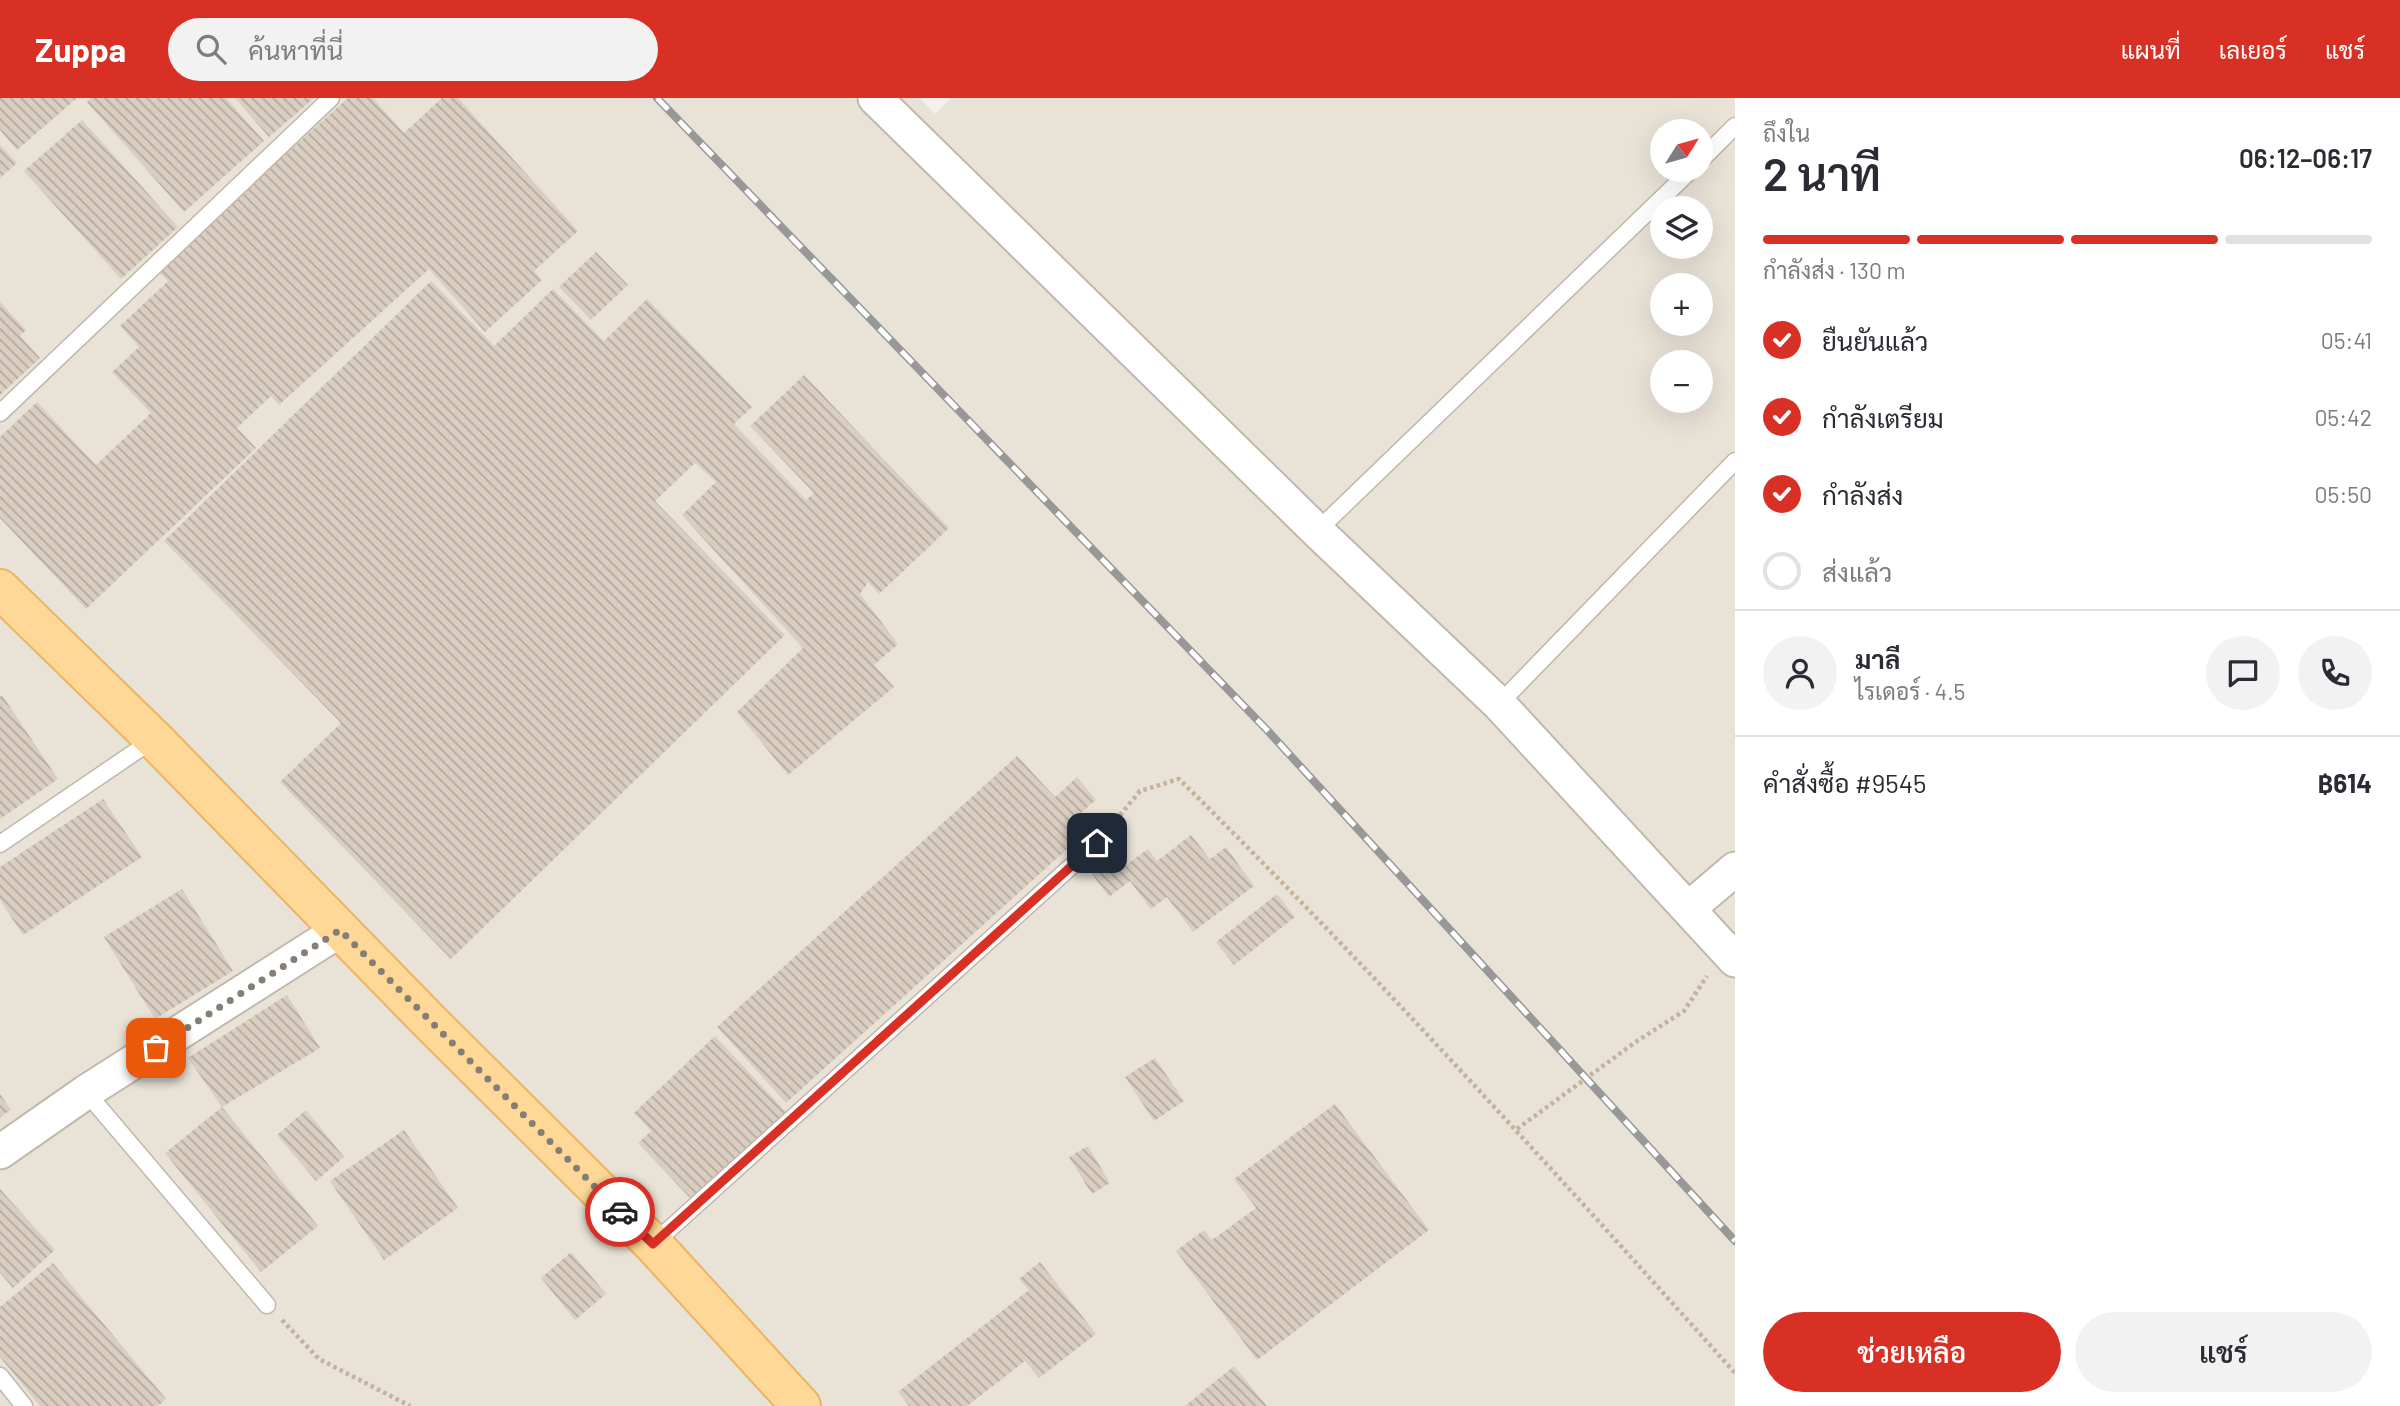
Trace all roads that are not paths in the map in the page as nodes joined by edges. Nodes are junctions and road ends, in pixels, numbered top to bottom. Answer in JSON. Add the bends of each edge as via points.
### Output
{"nodes":[{"id":1,"x":331,"y":98,"type":"edge"},
{"id":2,"x":875,"y":98,"type":"edge"},
{"id":3,"x":1735,"y":126,"type":"edge"},
{"id":4,"x":1713,"y":148,"type":"edge"},
{"id":5,"x":1679,"y":182,"type":"edge"},
{"id":6,"x":0,"y":413,"type":"edge"},
{"id":7,"x":1735,"y":461,"type":"edge"},
{"id":8,"x":1317,"y":531,"type":"junction"},
{"id":9,"x":0,"y":589,"type":"edge"},
{"id":10,"x":1499,"y":704,"type":"junction"},
{"id":11,"x":155,"y":739,"type":"junction"},
{"id":12,"x":1097,"y":843,"type":"road end"},
{"id":13,"x":0,"y":845,"type":"edge"},
{"id":14,"x":1735,"y":869,"type":"edge"},
{"id":15,"x":1688,"y":909,"type":"junction"},
{"id":16,"x":340,"y":930,"type":"junction"},
{"id":17,"x":1730,"y":955,"type":"edge"},
{"id":18,"x":86,"y":1092,"type":"junction"},
{"id":19,"x":0,"y":1152,"type":"edge"},
{"id":20,"x":653,"y":1244,"type":"junction"},
{"id":21,"x":267,"y":1305,"type":"road end"},
{"id":22,"x":0,"y":1376,"type":"edge"},
{"id":23,"x":24,"y":1406,"type":"edge"},
{"id":24,"x":801,"y":1406,"type":"edge"}],
"edges":[{"from":1,"to":6,"type":"lane"},
{"from":2,"to":8,"type":"street"},
{"from":3,"to":4,"type":"lane"},
{"from":5,"to":8,"type":"lane"},
{"from":7,"to":10,"type":"lane"},
{"from":8,"to":10,"type":"street"},
{"from":9,"to":11,"type":"main road"},
{"from":10,"to":15,"type":"street"},
{"from":11,"to":13,"type":"lane"},
{"from":11,"to":16,"type":"main road"},
{"from":12,"to":20,"type":"lane"},
{"from":14,"to":15,"type":"street"},
{"from":15,"to":17,"type":"street"},
{"from":16,"to":18,"type":"street"},
{"from":16,"to":20,"type":"main road"},
{"from":18,"to":19,"type":"street"},
{"from":18,"to":21,"type":"lane"},
{"from":20,"to":24,"type":"main road"},
{"from":22,"to":23,"type":"lane"}]}
